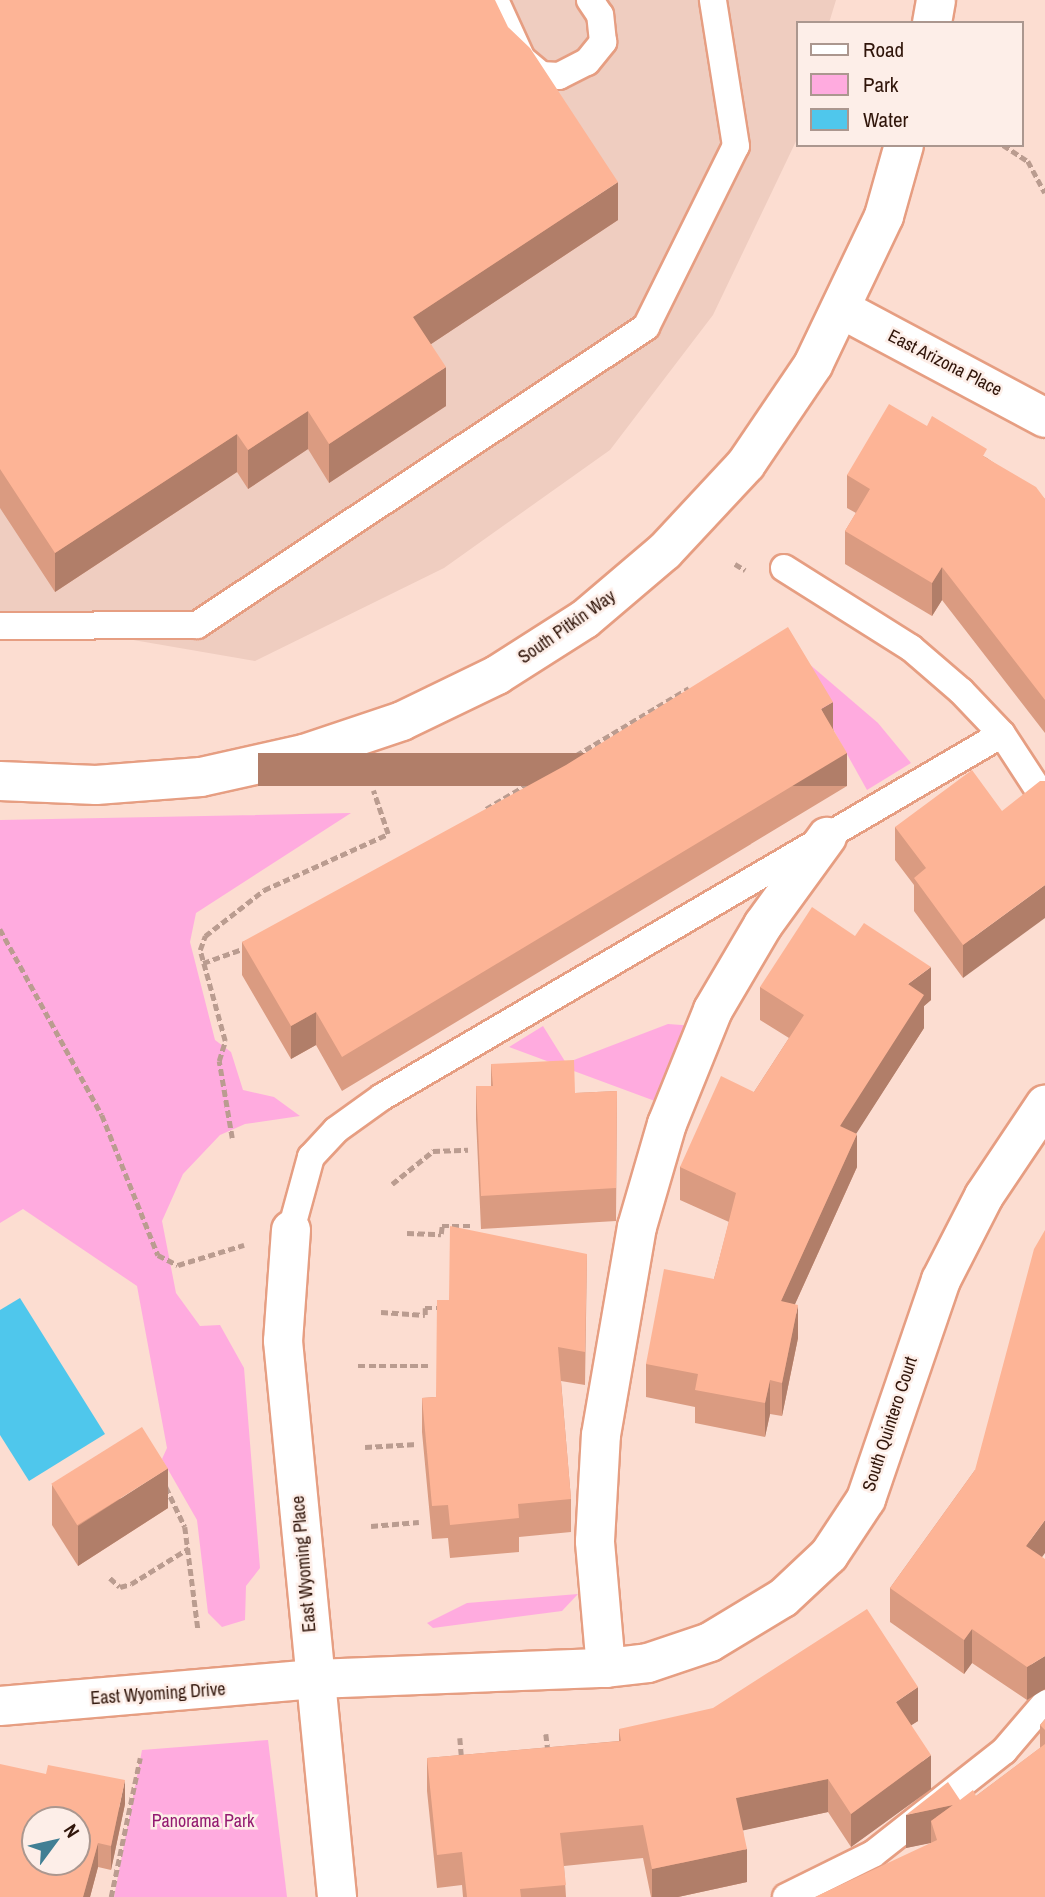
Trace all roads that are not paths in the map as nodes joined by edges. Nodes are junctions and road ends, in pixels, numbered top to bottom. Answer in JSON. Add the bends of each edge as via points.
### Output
{"nodes":[{"id":1,"x":495,"y":0,"type":"edge"},
{"id":2,"x":590,"y":0,"type":"edge"},
{"id":3,"x":713,"y":0,"type":"edge"},
{"id":4,"x":936,"y":0,"type":"edge"},
{"id":5,"x":932,"y":21,"type":"edge"},
{"id":6,"x":903,"y":147,"type":"edge"},
{"id":7,"x":843,"y":310,"type":"junction"},
{"id":8,"x":1045,"y":418,"type":"edge"},
{"id":9,"x":785,"y":568,"type":"dead end"},
{"id":10,"x":0,"y":626,"type":"edge"},
{"id":11,"x":1002,"y":734,"type":"junction"},
{"id":12,"x":0,"y":781,"type":"edge"},
{"id":13,"x":1045,"y":800,"type":"edge"},
{"id":14,"x":827,"y":837,"type":"junction"},
{"id":15,"x":1045,"y":1105,"type":"edge"},
{"id":16,"x":290,"y":1230,"type":"joint"},
{"id":17,"x":606,"y":1668,"type":"junction"},
{"id":18,"x":315,"y":1679,"type":"junction"},
{"id":19,"x":1045,"y":1703,"type":"edge"},
{"id":20,"x":0,"y":1706,"type":"edge"},
{"id":21,"x":337,"y":1897,"type":"edge"},
{"id":22,"x":786,"y":1897,"type":"edge"}],
"edges":[{"from":1,"to":2,"type":"lane","via":[[522,59],[541,75],[559,76],[587,62],[603,42],[600,15]]},
{"from":3,"to":10,"type":"lane","via":[[736,146],[646,327],[197,625]]},
{"from":4,"to":5,"type":"street"},
{"from":6,"to":7,"type":"street","name":"South Pitkin Way","via":[[884,216]]},
{"from":7,"to":8,"type":"street","name":"East Arizona Place"},
{"from":7,"to":12,"type":"street","name":"South Pitkin Way","via":[[746,464],[665,551],[585,619],[497,676],[402,721],[304,754],[201,776],[96,785]]},
{"from":9,"to":11,"type":"lane","via":[[911,648]]},
{"from":11,"to":13,"type":"lane"},
{"from":11,"to":14,"type":"lane"},
{"from":14,"to":16,"type":"lane","via":[[336,1129],[311,1157]]},
{"from":14,"to":17,"type":"street","via":[[763,925],[713,1010],[667,1124],[637,1227],[601,1435],[595,1541]]},
{"from":15,"to":17,"type":"street","name":"South Quintero Court","via":[[984,1196],[941,1280],[866,1499],[829,1555],[783,1598],[710,1642],[648,1664]]},
{"from":16,"to":18,"type":"street","name":"East Wyoming Place","via":[[283,1341]]},
{"from":17,"to":18,"type":"street","name":"South Quintero Court"},
{"from":18,"to":20,"type":"street","name":"East Wyoming Drive"},
{"from":18,"to":21,"type":"street","name":"East Wyoming Place"},
{"from":19,"to":22,"type":"lane","via":[[1004,1751],[873,1854]]}]}
